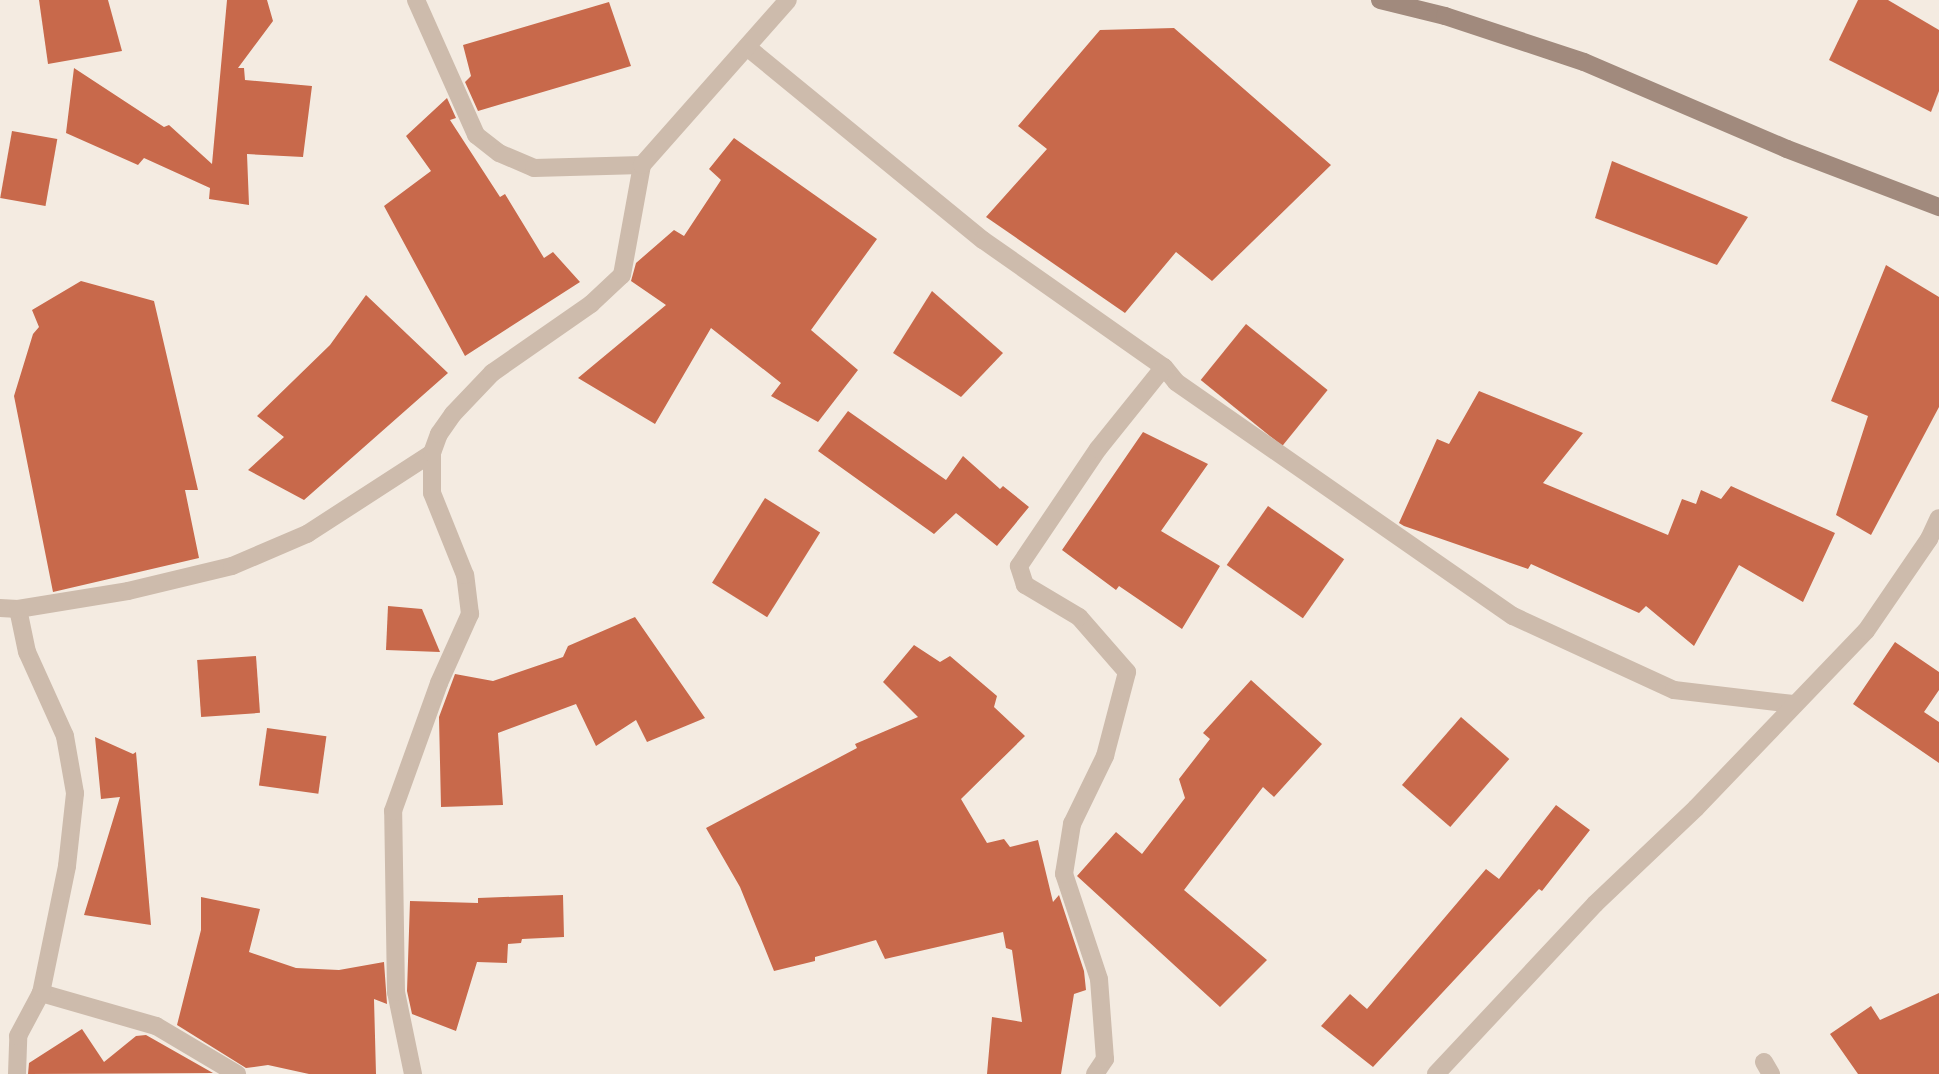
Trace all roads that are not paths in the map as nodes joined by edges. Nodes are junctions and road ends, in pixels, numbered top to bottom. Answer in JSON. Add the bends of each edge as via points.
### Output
{"nodes":[{"id":1,"x":416,"y":0,"type":"edge"},
{"id":2,"x":788,"y":0,"type":"edge"},
{"id":3,"x":1380,"y":0,"type":"edge"},
{"id":4,"x":747,"y":47,"type":"junction"},
{"id":5,"x":642,"y":165,"type":"junction"},
{"id":6,"x":1939,"y":207,"type":"edge"},
{"id":7,"x":1164,"y":367,"type":"junction"},
{"id":8,"x":432,"y":453,"type":"junction"},
{"id":9,"x":1939,"y":518,"type":"edge"},
{"id":10,"x":9,"y":609,"type":"edge"},
{"id":11,"x":1793,"y":704,"type":"junction"},
{"id":12,"x":41,"y":993,"type":"junction"},
{"id":13,"x":18,"y":1036,"type":"junction"},
{"id":14,"x":0,"y":1044,"type":"edge"},
{"id":15,"x":16,"y":1074,"type":"edge"},
{"id":16,"x":237,"y":1074,"type":"edge"},
{"id":17,"x":413,"y":1074,"type":"edge"},
{"id":18,"x":1096,"y":1074,"type":"edge"},
{"id":19,"x":1436,"y":1074,"type":"edge"}],
"edges":[{"from":1,"to":5,"type":"street","via":[[476,135],[499,153],[534,167]]},
{"from":2,"to":4,"type":"street"},
{"from":3,"to":6,"type":"street","via":[[1445,16],[1584,62],[1787,149]]},
{"from":4,"to":5,"type":"street"},
{"from":4,"to":7,"type":"street","via":[[983,240]]},
{"from":5,"to":8,"type":"street","via":[[622,275],[592,304],[492,373],[453,414]]},
{"from":7,"to":11,"type":"street","via":[[1176,382],[1513,616],[1674,690]]},
{"from":7,"to":18,"type":"street","via":[[1098,449],[1019,566],[1025,585],[1079,617],[1127,672],[1105,755],[1072,824],[1064,874],[1099,979],[1105,1059]]},
{"from":8,"to":10,"type":"street","via":[[307,534],[232,566],[128,591]]},
{"from":8,"to":17,"type":"street","via":[[432,493],[465,576],[470,614],[439,682],[393,811],[396,992]]},
{"from":9,"to":11,"type":"street","via":[[1866,631]]},
{"from":10,"to":12,"type":"street","via":[[65,736],[75,793],[67,866]]},
{"from":11,"to":19,"type":"street"},
{"from":12,"to":13,"type":"street"},
{"from":12,"to":16,"type":"street","via":[[156,1026]]},
{"from":13,"to":14,"type":"street"},
{"from":13,"to":15,"type":"street"}]}
